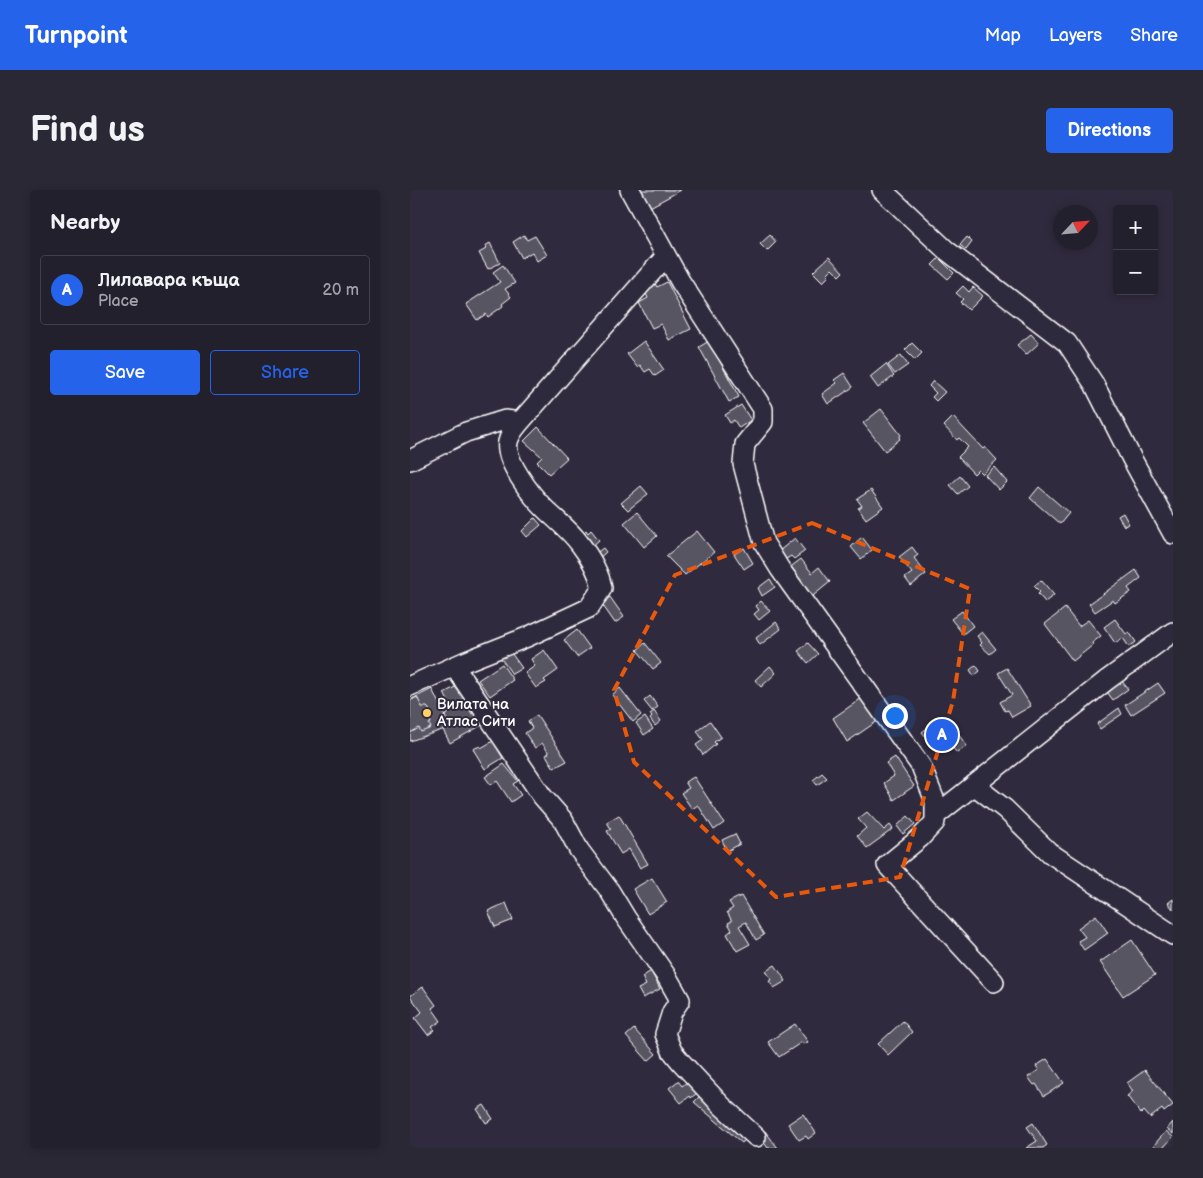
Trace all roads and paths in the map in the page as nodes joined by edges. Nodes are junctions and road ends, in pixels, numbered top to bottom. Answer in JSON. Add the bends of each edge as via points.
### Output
{"nodes":[{"id":1,"x":630,"y":190,"type":"edge"},
{"id":2,"x":882,"y":190,"type":"edge"},
{"id":3,"x":666,"y":256,"type":"junction"},
{"id":4,"x":520,"y":422,"type":"junction"},
{"id":5,"x":410,"y":460,"type":"edge"},
{"id":6,"x":1173,"y":534,"type":"edge"},
{"id":7,"x":1173,"y":632,"type":"edge"},
{"id":8,"x":454,"y":666,"type":"junction"},
{"id":9,"x":410,"y":686,"type":"edge"},
{"id":10,"x":974,"y":785,"type":"junction"},
{"id":11,"x":935,"y":816,"type":"junction"},
{"id":12,"x":1173,"y":935,"type":"edge"},
{"id":13,"x":994,"y":982,"type":"dead end"},
{"id":14,"x":756,"y":1137,"type":"dead end"}],
"edges":[{"from":1,"to":3,"type":"street"},
{"from":2,"to":6,"type":"street","via":[[946,250],[1067,343],[1094,384]]},
{"from":3,"to":4,"type":"street"},
{"from":3,"to":11,"type":"street","via":[[763,409],[763,422],[745,444],[743,464],[764,543],[921,766],[935,801]]},
{"from":4,"to":5,"type":"street","via":[[505,420],[466,432]]},
{"from":4,"to":8,"type":"street","via":[[508,443],[514,466],[542,506],[580,543],[599,574],[602,588],[588,608],[528,637]]},
{"from":7,"to":10,"type":"street"},
{"from":8,"to":9,"type":"street"},
{"from":8,"to":14,"type":"street","via":[[667,977],[680,1000],[665,1034],[672,1050],[721,1105]]},
{"from":10,"to":11,"type":"street"},
{"from":10,"to":12,"type":"street","via":[[1005,809],[1050,853]]},
{"from":11,"to":13,"type":"street","via":[[935,822],[920,838],[888,865]]}]}
